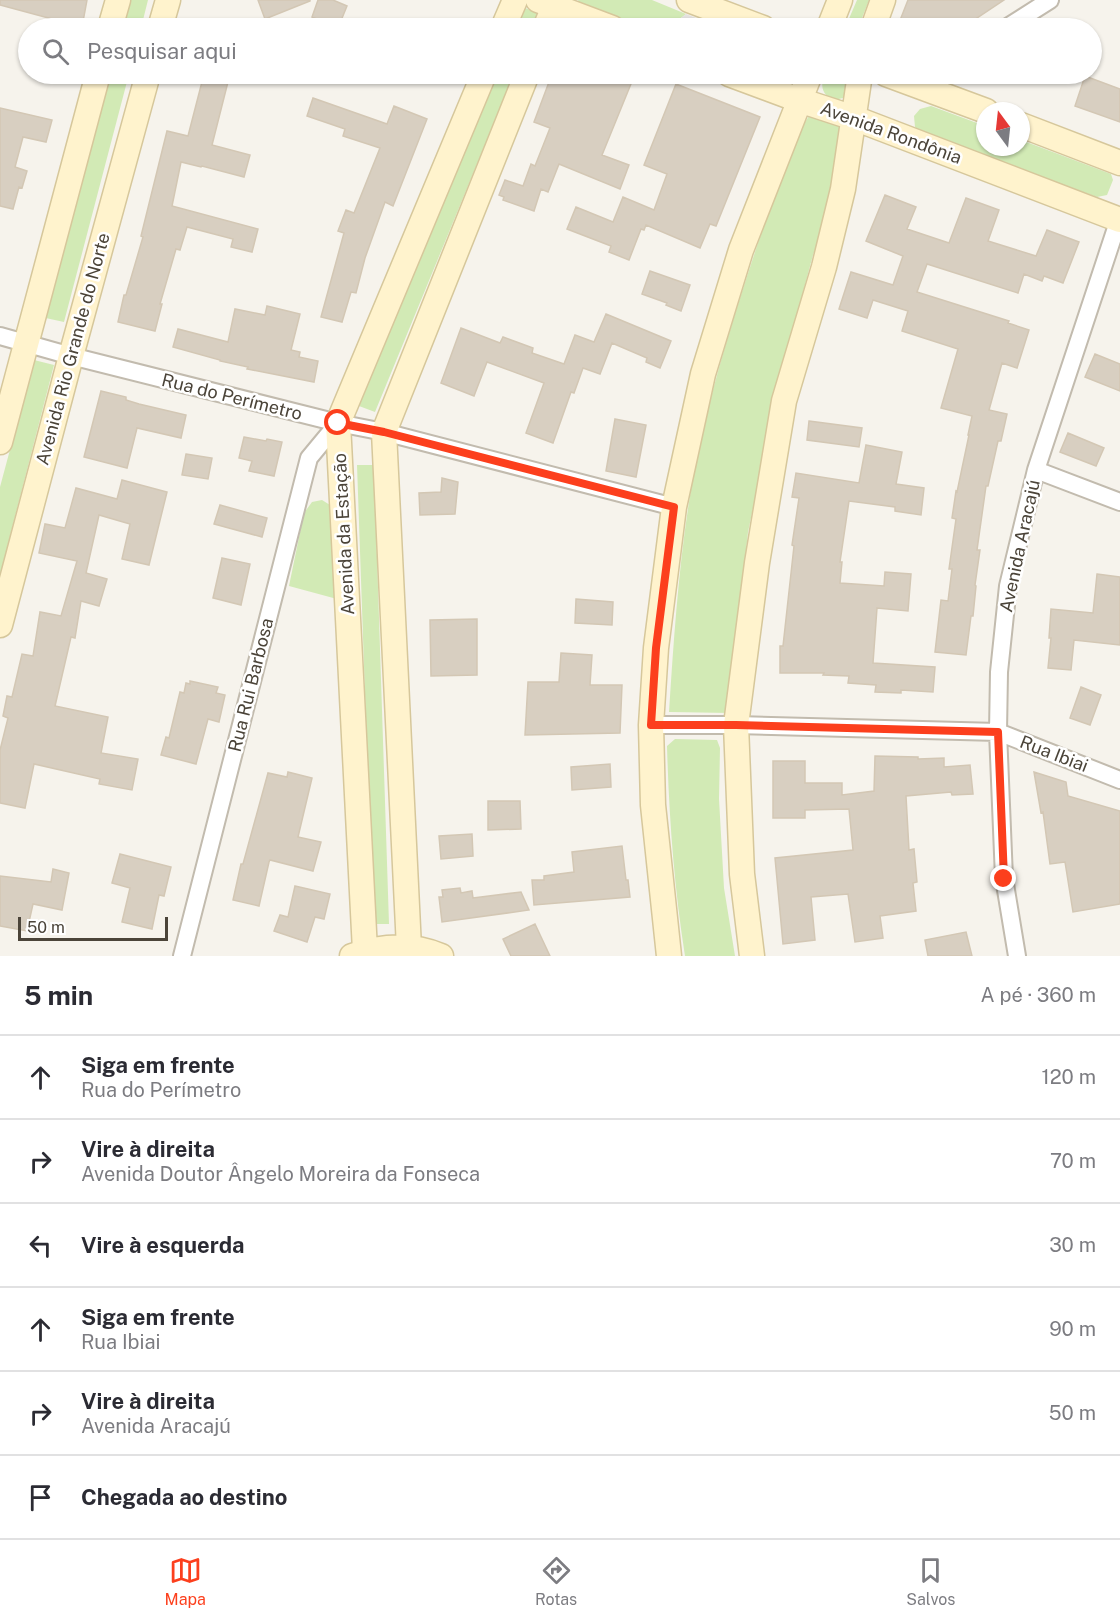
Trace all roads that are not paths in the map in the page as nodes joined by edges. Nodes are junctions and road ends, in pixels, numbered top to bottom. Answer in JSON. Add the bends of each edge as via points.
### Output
{"nodes":[{"id":1,"x":118,"y":0,"type":"edge"},
{"id":2,"x":168,"y":0,"type":"edge"},
{"id":3,"x":515,"y":0,"type":"edge"},
{"id":4,"x":689,"y":0,"type":"edge"},
{"id":5,"x":840,"y":0,"type":"edge"},
{"id":6,"x":883,"y":0,"type":"edge"},
{"id":7,"x":1050,"y":0,"type":"edge"},
{"id":8,"x":549,"y":9,"type":"edge"},
{"id":9,"x":113,"y":18,"type":"edge"},
{"id":10,"x":163,"y":18,"type":"edge"},
{"id":11,"x":507,"y":18,"type":"edge"},
{"id":12,"x":579,"y":18,"type":"edge"},
{"id":13,"x":737,"y":18,"type":"edge"},
{"id":14,"x":832,"y":18,"type":"edge"},
{"id":15,"x":877,"y":18,"type":"edge"},
{"id":16,"x":1022,"y":18,"type":"edge"},
{"id":17,"x":95,"y":84,"type":"edge"},
{"id":18,"x":145,"y":84,"type":"edge"},
{"id":19,"x":480,"y":84,"type":"edge"},
{"id":20,"x":523,"y":84,"type":"edge"},
{"id":21,"x":756,"y":84,"type":"edge"},
{"id":22,"x":806,"y":84,"type":"edge"},
{"id":23,"x":859,"y":84,"type":"edge"},
{"id":24,"x":936,"y":84,"type":"edge"},
{"id":25,"x":799,"y":100,"type":"junction"},
{"id":26,"x":976,"y":106,"type":"edge"},
{"id":27,"x":854,"y":118,"type":"junction"},
{"id":28,"x":1030,"y":128,"type":"edge"},
{"id":29,"x":1120,"y":163,"type":"edge"},
{"id":30,"x":1120,"y":218,"type":"edge"},
{"id":31,"x":0,"y":336,"type":"edge"},
{"id":32,"x":26,"y":344,"type":"junction"},
{"id":33,"x":71,"y":356,"type":"junction"},
{"id":34,"x":338,"y":423,"type":"junction"},
{"id":35,"x":384,"y":432,"type":"junction"},
{"id":36,"x":0,"y":442,"type":"edge"},
{"id":37,"x":1036,"y":470,"type":"junction"},
{"id":38,"x":1120,"y":502,"type":"edge"},
{"id":39,"x":674,"y":507,"type":"junction"},
{"id":40,"x":0,"y":625,"type":"edge"},
{"id":41,"x":651,"y":725,"type":"junction"},
{"id":42,"x":736,"y":725,"type":"junction"},
{"id":43,"x":998,"y":732,"type":"junction"},
{"id":44,"x":1120,"y":780,"type":"edge"},
{"id":45,"x":409,"y":948,"type":"junction"},
{"id":46,"x":358,"y":954,"type":"edge"},
{"id":47,"x":182,"y":956,"type":"edge"},
{"id":48,"x":441,"y":956,"type":"edge"},
{"id":49,"x":669,"y":956,"type":"edge"},
{"id":50,"x":752,"y":956,"type":"edge"},
{"id":51,"x":1017,"y":956,"type":"edge"}],
"edges":[{"from":1,"to":9,"type":"street"},
{"from":2,"to":10,"type":"street"},
{"from":3,"to":11,"type":"street"},
{"from":4,"to":13,"type":"street"},
{"from":5,"to":14,"type":"street"},
{"from":6,"to":15,"type":"street"},
{"from":7,"to":16,"type":"street"},
{"from":8,"to":12,"type":"street"},
{"from":17,"to":32,"type":"street"},
{"from":18,"to":33,"type":"street","name":"Avenida Rio Grande do Norte"},
{"from":19,"to":34,"type":"street","name":"Avenida da Estação"},
{"from":20,"to":35,"type":"street"},
{"from":21,"to":25,"type":"street","name":"Avenida Rondônia"},
{"from":22,"to":25,"type":"street"},
{"from":23,"to":27,"type":"street"},
{"from":24,"to":26,"type":"street"},
{"from":25,"to":27,"type":"street","name":"Avenida Rondônia"},
{"from":25,"to":39,"type":"street","via":[[741,250],[703,374]]},
{"from":27,"to":30,"type":"street","name":"Avenida Rondônia"},
{"from":27,"to":42,"type":"street","via":[[843,189],[824,267],[784,401]]},
{"from":28,"to":29,"type":"street"},
{"from":30,"to":37,"type":"street","name":"Avenida Aracajú"},
{"from":31,"to":32,"type":"street","name":"Rua do Perímetro"},
{"from":32,"to":33,"type":"street","name":"Rua do Perímetro"},
{"from":32,"to":36,"type":"street"},
{"from":33,"to":34,"type":"street","name":"Rua do Perímetro"},
{"from":33,"to":40,"type":"street","name":"Avenida Rio Grande do Norte"},
{"from":34,"to":35,"type":"street","name":"Rua do Perímetro"},
{"from":34,"to":46,"type":"street","name":"Avenida da Estação"},
{"from":34,"to":47,"type":"street","name":"Rua Rui Barbosa","via":[[309,458]]},
{"from":35,"to":39,"type":"street","name":"Rua do Perímetro"},
{"from":35,"to":45,"type":"street"},
{"from":37,"to":38,"type":"street"},
{"from":37,"to":43,"type":"street","name":"Avenida Aracajú","via":[[1008,586],[999,672]]},
{"from":39,"to":41,"type":"street","via":[[656,648]]},
{"from":41,"to":42,"type":"street","name":"Rua Ibiai"},
{"from":41,"to":49,"type":"street","via":[[653,806]]},
{"from":42,"to":43,"type":"street","name":"Rua Ibiai"},
{"from":42,"to":50,"type":"street","via":[[742,874]]},
{"from":43,"to":44,"type":"street","name":"Rua Ibiai"},
{"from":43,"to":51,"type":"street","name":"Avenida Aracajú","via":[[1004,879]]},
{"from":45,"to":46,"type":"street"},
{"from":45,"to":48,"type":"street"}]}
